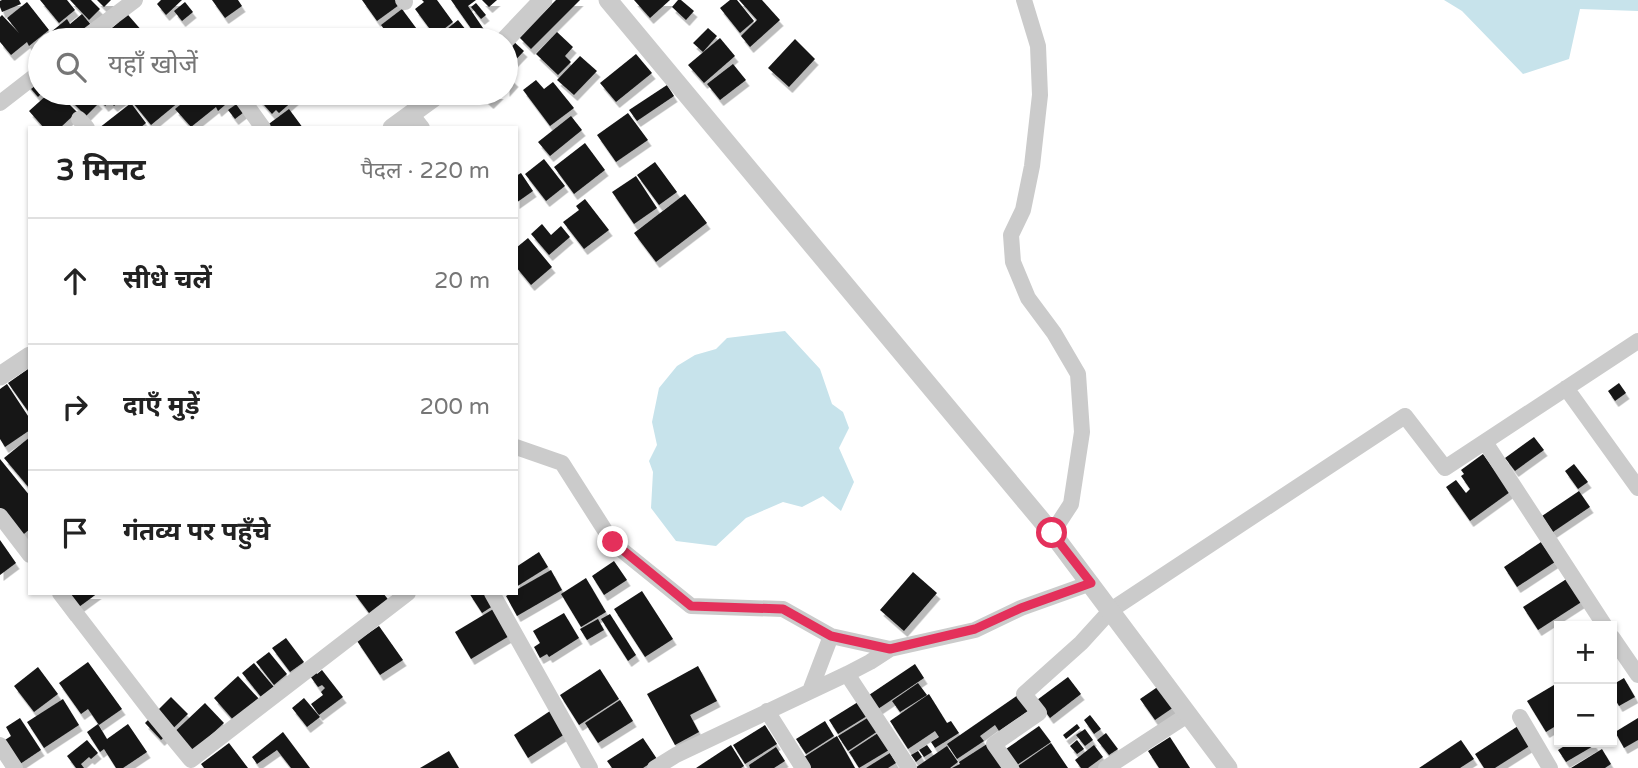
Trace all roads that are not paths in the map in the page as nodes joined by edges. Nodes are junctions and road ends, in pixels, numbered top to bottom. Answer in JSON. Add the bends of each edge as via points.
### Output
{"nodes":[{"id":1,"x":135,"y":0,"type":"edge"},
{"id":2,"x":543,"y":0,"type":"edge"},
{"id":3,"x":608,"y":0,"type":"edge"},
{"id":4,"x":1024,"y":0,"type":"edge"},
{"id":5,"x":98,"y":28,"type":"edge"},
{"id":6,"x":516,"y":28,"type":"edge"},
{"id":7,"x":28,"y":81,"type":"edge"},
{"id":8,"x":1,"y":101,"type":"edge"},
{"id":9,"x":247,"y":105,"type":"edge"},
{"id":10,"x":430,"y":105,"type":"edge"},
{"id":11,"x":416,"y":121,"type":"edge"},
{"id":12,"x":262,"y":126,"type":"edge"},
{"id":13,"x":398,"y":126,"type":"edge"},
{"id":14,"x":1638,"y":341,"type":"edge"},
{"id":15,"x":28,"y":357,"type":"edge"},
{"id":16,"x":0,"y":376,"type":"edge"},
{"id":17,"x":1566,"y":388,"type":"junction"},
{"id":18,"x":1485,"y":442,"type":"junction"},
{"id":19,"x":518,"y":448,"type":"edge"},
{"id":20,"x":1638,"y":488,"type":"edge"},
{"id":21,"x":0,"y":516,"type":"edge"},
{"id":22,"x":1052,"y":533,"type":"junction"},
{"id":23,"x":28,"y":552,"type":"edge"},
{"id":24,"x":1091,"y":583,"type":"junction"},
{"id":25,"x":62,"y":595,"type":"edge"},
{"id":26,"x":405,"y":595,"type":"edge"},
{"id":27,"x":493,"y":595,"type":"edge"},
{"id":28,"x":1111,"y":610,"type":"junction"},
{"id":29,"x":1602,"y":621,"type":"edge"},
{"id":30,"x":831,"y":636,"type":"junction"},
{"id":31,"x":1617,"y":644,"type":"edge"},
{"id":32,"x":890,"y":649,"type":"junction"},
{"id":33,"x":847,"y":674,"type":"junction"},
{"id":34,"x":1638,"y":675,"type":"edge"},
{"id":35,"x":810,"y":691,"type":"junction"},
{"id":36,"x":768,"y":711,"type":"junction"},
{"id":37,"x":1189,"y":714,"type":"junction"},
{"id":38,"x":1520,"y":717,"type":"dead end"},
{"id":39,"x":0,"y":745,"type":"edge"},
{"id":40,"x":680,"y":762,"type":"edge"},
{"id":41,"x":15,"y":768,"type":"edge"},
{"id":42,"x":590,"y":768,"type":"edge"},
{"id":43,"x":655,"y":768,"type":"edge"},
{"id":44,"x":803,"y":768,"type":"edge"},
{"id":45,"x":909,"y":768,"type":"edge"},
{"id":46,"x":1011,"y":768,"type":"edge"},
{"id":47,"x":1106,"y":768,"type":"edge"},
{"id":48,"x":1228,"y":768,"type":"edge"},
{"id":49,"x":1550,"y":768,"type":"edge"}],
"edges":[{"from":1,"to":5,"type":"street"},
{"from":2,"to":6,"type":"street"},
{"from":3,"to":22,"type":"street"},
{"from":4,"to":22,"type":"street","via":[[1038,46],[1040,95],[1023,210],[1011,235],[1013,262],[1028,298],[1078,374],[1082,432],[1072,504]]},
{"from":7,"to":8,"type":"street"},
{"from":9,"to":12,"type":"street"},
{"from":10,"to":11,"type":"street"},
{"from":11,"to":13,"type":"street"},
{"from":14,"to":17,"type":"street"},
{"from":15,"to":16,"type":"street"},
{"from":17,"to":18,"type":"street"},
{"from":17,"to":20,"type":"street"},
{"from":18,"to":28,"type":"street","via":[[1445,468],[1405,416]]},
{"from":18,"to":29,"type":"street"},
{"from":19,"to":30,"type":"street","via":[[562,463],[613,542],[691,606],[783,609]]},
{"from":21,"to":23,"type":"street"},
{"from":22,"to":24,"type":"street"},
{"from":24,"to":28,"type":"street"},
{"from":24,"to":32,"type":"street","via":[[975,629]]},
{"from":25,"to":26,"type":"street","via":[[191,760]]},
{"from":27,"to":42,"type":"street"},
{"from":28,"to":37,"type":"street"},
{"from":28,"to":46,"type":"street","via":[[1024,694],[1039,713],[994,744]]},
{"from":30,"to":32,"type":"street"},
{"from":30,"to":35,"type":"street"},
{"from":31,"to":34,"type":"street"},
{"from":32,"to":33,"type":"street"},
{"from":33,"to":35,"type":"street"},
{"from":33,"to":45,"type":"street"},
{"from":35,"to":36,"type":"street"},
{"from":36,"to":40,"type":"street"},
{"from":36,"to":44,"type":"street"},
{"from":37,"to":47,"type":"street"},
{"from":37,"to":48,"type":"street"},
{"from":38,"to":49,"type":"street"},
{"from":39,"to":41,"type":"street"},
{"from":40,"to":43,"type":"street"}]}
